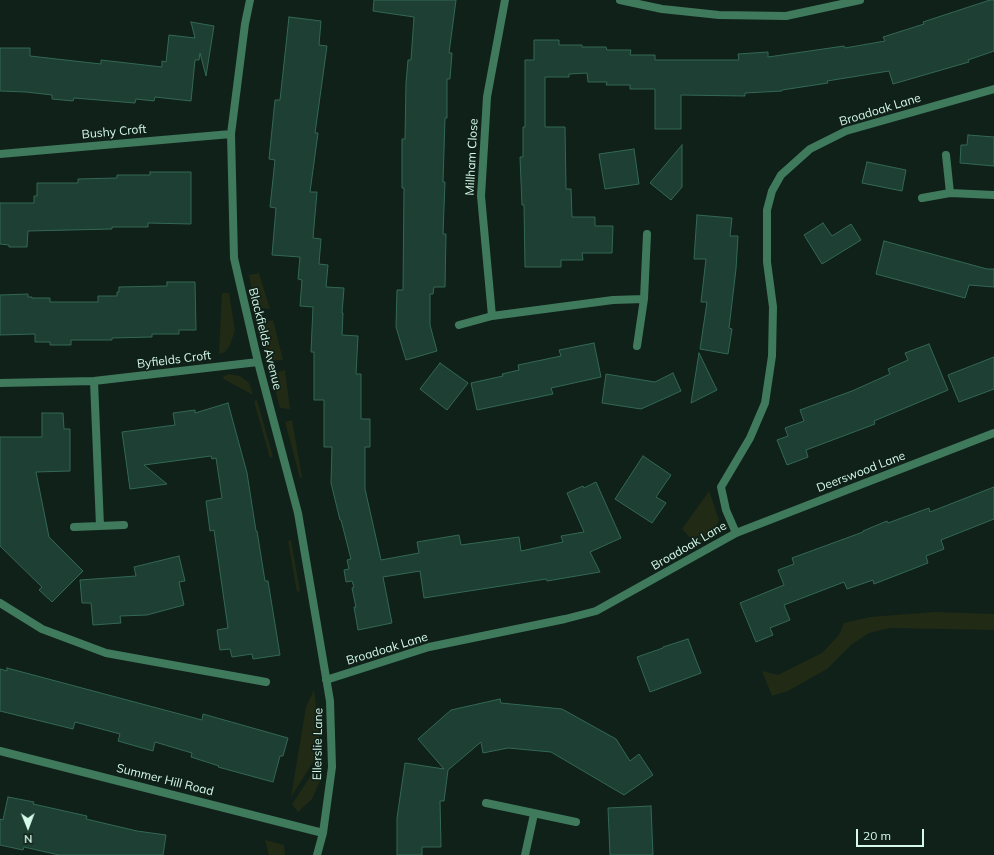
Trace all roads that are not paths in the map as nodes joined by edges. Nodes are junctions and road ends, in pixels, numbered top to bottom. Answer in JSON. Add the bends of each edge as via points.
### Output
{"nodes":[{"id":1,"x":250,"y":0,"type":"edge"},
{"id":2,"x":505,"y":0,"type":"edge"},
{"id":3,"x":620,"y":0,"type":"edge"},
{"id":4,"x":860,"y":0,"type":"edge"},
{"id":5,"x":994,"y":89,"type":"edge"},
{"id":6,"x":230,"y":134,"type":"junction"},
{"id":7,"x":0,"y":154,"type":"edge"},
{"id":8,"x":946,"y":155,"type":"dead end"},
{"id":9,"x":950,"y":193,"type":"junction"},
{"id":10,"x":994,"y":195,"type":"edge"},
{"id":11,"x":922,"y":198,"type":"dead end"},
{"id":12,"x":647,"y":234,"type":"dead end"},
{"id":13,"x":644,"y":300,"type":"junction"},
{"id":14,"x":492,"y":316,"type":"junction"},
{"id":15,"x":459,"y":325,"type":"dead end"},
{"id":16,"x":637,"y":346,"type":"dead end"},
{"id":17,"x":258,"y":362,"type":"junction"},
{"id":18,"x":94,"y":382,"type":"junction"},
{"id":19,"x":0,"y":383,"type":"edge"},
{"id":20,"x":994,"y":433,"type":"edge"},
{"id":21,"x":124,"y":525,"type":"dead end"},
{"id":22,"x":100,"y":526,"type":"junction"},
{"id":23,"x":74,"y":527,"type":"dead end"},
{"id":24,"x":736,"y":532,"type":"junction"},
{"id":25,"x":0,"y":603,"type":"edge"},
{"id":26,"x":326,"y":680,"type":"junction"},
{"id":27,"x":266,"y":682,"type":"dead end"},
{"id":28,"x":0,"y":751,"type":"edge"},
{"id":29,"x":486,"y":803,"type":"dead end"},
{"id":30,"x":534,"y":814,"type":"junction"},
{"id":31,"x":576,"y":822,"type":"dead end"},
{"id":32,"x":323,"y":833,"type":"junction"},
{"id":33,"x":318,"y":855,"type":"edge"},
{"id":34,"x":525,"y":855,"type":"edge"}],
"edges":[{"from":1,"to":6,"type":"street","name":"Blackfields Avenue"},
{"from":2,"to":14,"type":"street","name":"Millham Close","via":[[487,97],[481,196]]},
{"from":3,"to":4,"type":"street","via":[[662,9],[719,15],[786,16]]},
{"from":5,"to":24,"type":"street","name":"Broadoak Lane","via":[[846,131],[810,149],[781,175],[772,192],[767,210],[767,262],[773,307],[772,356],[765,403],[750,438],[721,487],[726,510]]},
{"from":6,"to":7,"type":"street","name":"Bushy Croft"},
{"from":6,"to":17,"type":"street","name":"Blackfields Avenue","via":[[234,258]]},
{"from":8,"to":9,"type":"street"},
{"from":9,"to":10,"type":"street"},
{"from":9,"to":11,"type":"street"},
{"from":12,"to":13,"type":"street"},
{"from":13,"to":14,"type":"street","via":[[613,300]]},
{"from":13,"to":16,"type":"street"},
{"from":14,"to":15,"type":"street"},
{"from":17,"to":18,"type":"street","name":"Byfields Croft"},
{"from":17,"to":26,"type":"street","name":"Blackfields Avenue","via":[[298,513]]},
{"from":18,"to":19,"type":"street","name":"Byfields Croft"},
{"from":18,"to":22,"type":"street"},
{"from":20,"to":24,"type":"street","name":"Deerswood Lane"},
{"from":21,"to":22,"type":"street"},
{"from":22,"to":23,"type":"street"},
{"from":24,"to":26,"type":"street","name":"Broadoak Lane","via":[[596,611],[429,647]]},
{"from":25,"to":27,"type":"street","via":[[42,629],[106,653]]},
{"from":26,"to":32,"type":"street","name":"Ellerslie Lane","via":[[330,702],[332,767]]},
{"from":28,"to":32,"type":"street","name":"Summer Hill Road"},
{"from":29,"to":30,"type":"street"},
{"from":30,"to":31,"type":"street"},
{"from":30,"to":34,"type":"street"},
{"from":32,"to":33,"type":"street","name":"Ellerslie Lane"}]}
